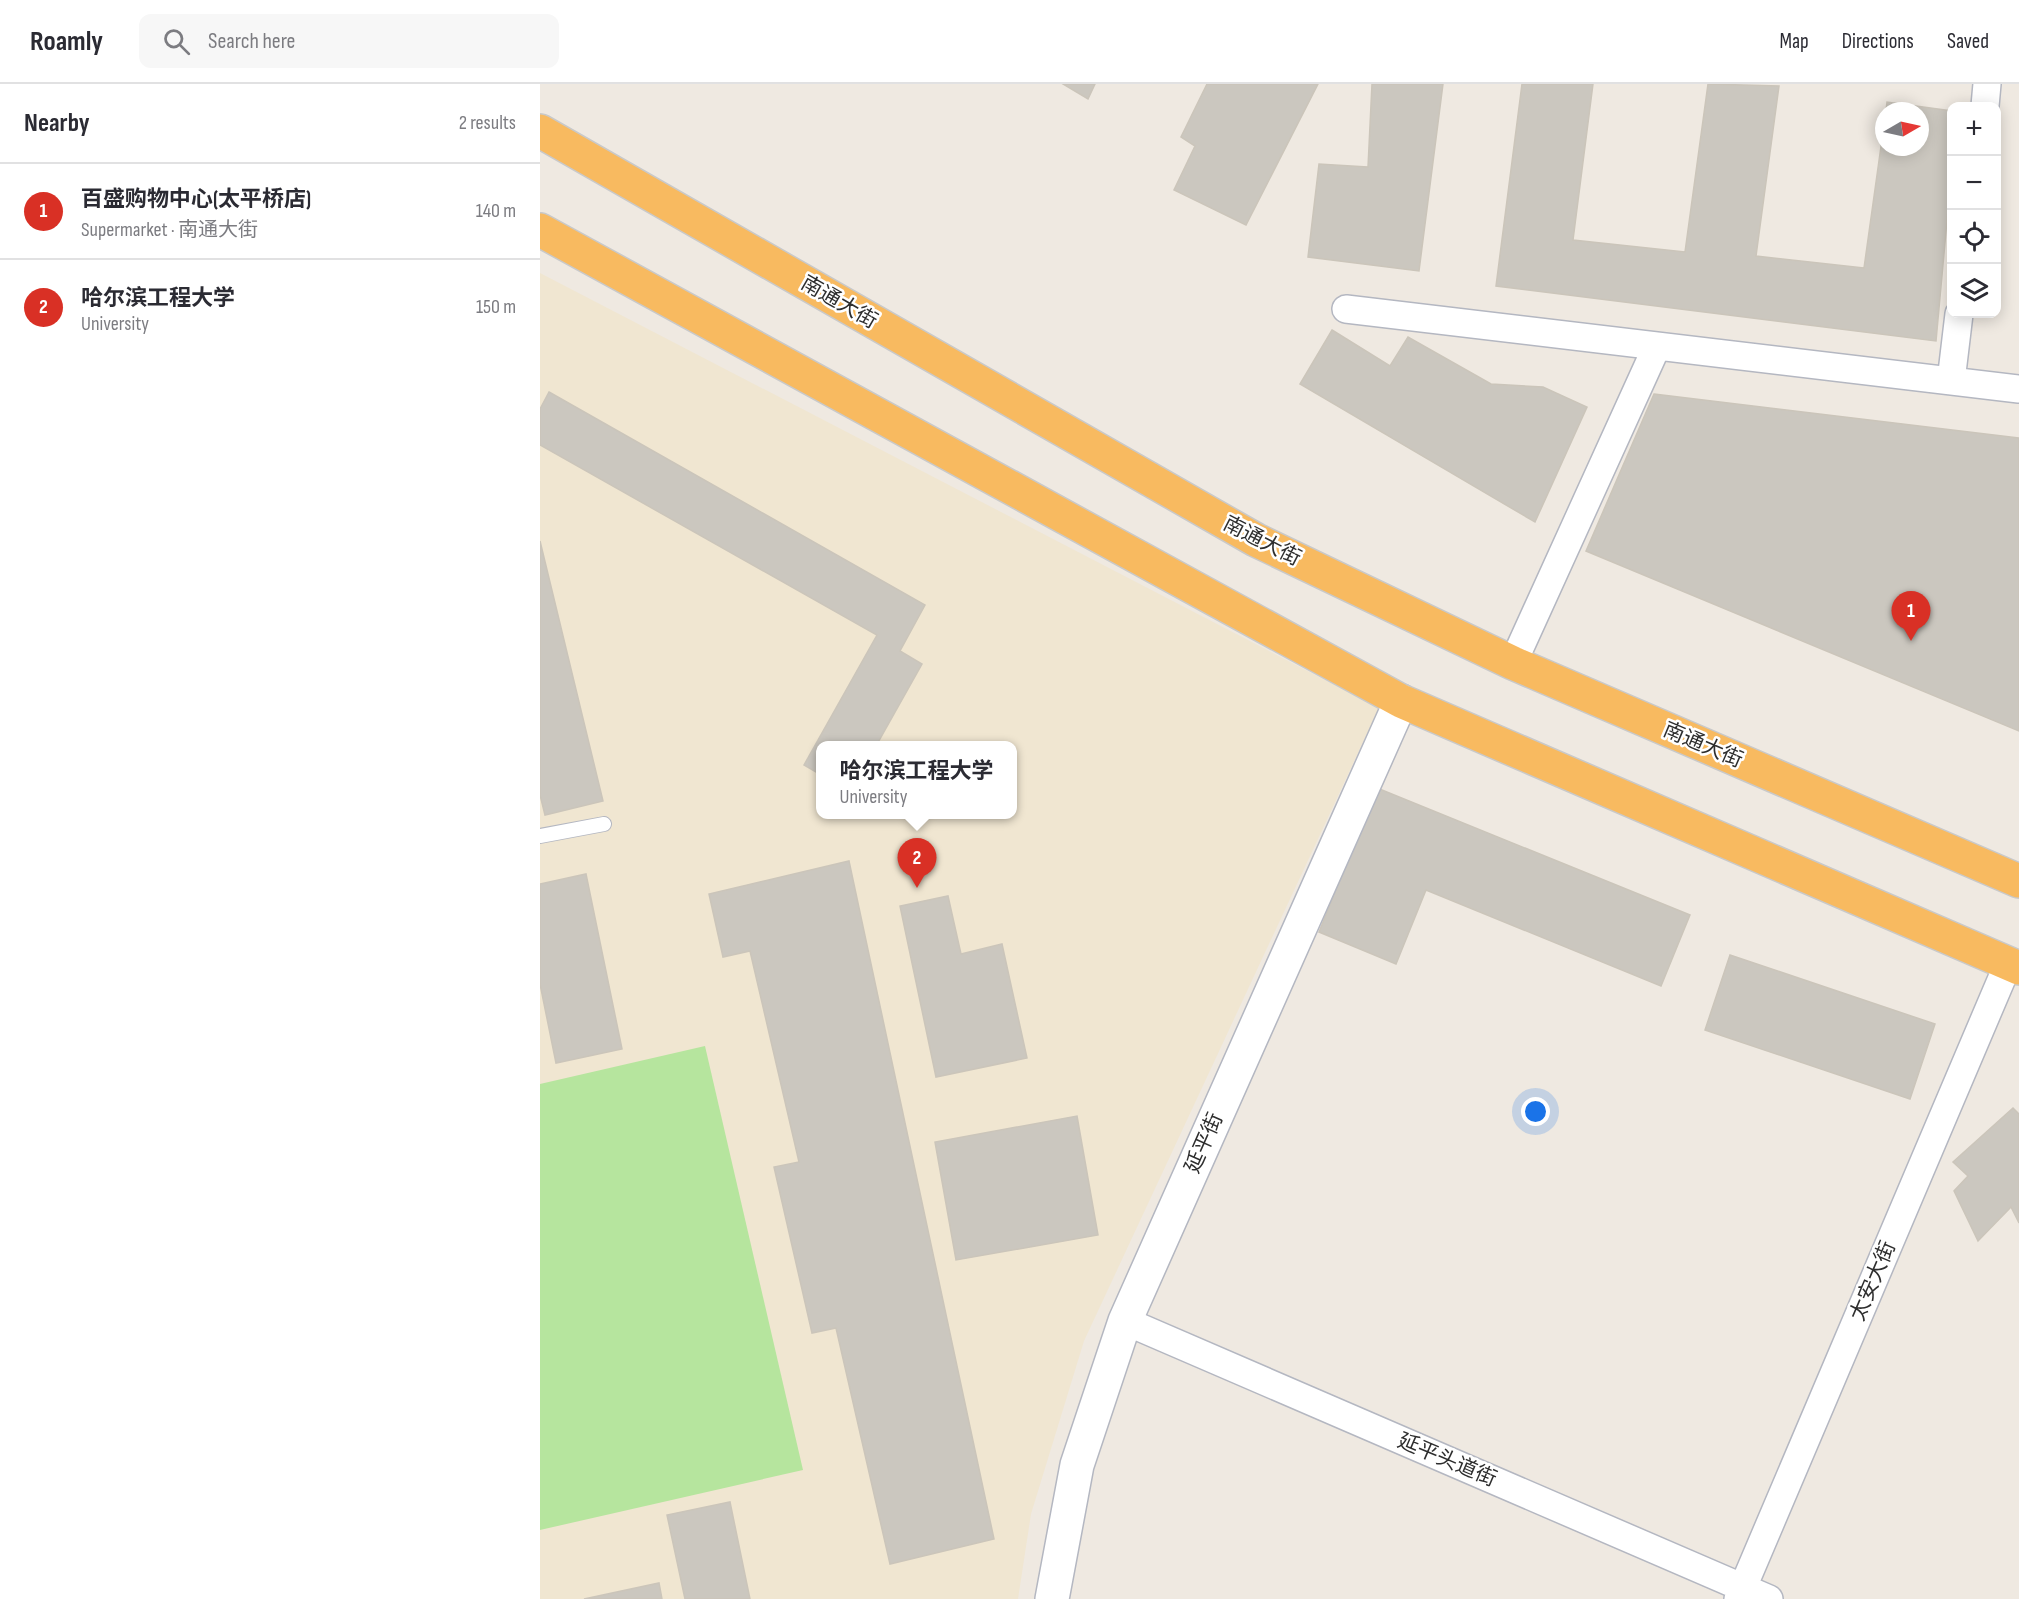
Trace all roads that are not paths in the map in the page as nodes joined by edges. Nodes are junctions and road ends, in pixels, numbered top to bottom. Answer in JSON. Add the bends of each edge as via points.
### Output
{"nodes":[{"id":1,"x":1987,"y":84,"type":"edge"},
{"id":2,"x":1985,"y":102,"type":"edge"},
{"id":3,"x":540,"y":131,"type":"edge"},
{"id":4,"x":540,"y":230,"type":"edge"},
{"id":5,"x":1346,"y":309,"type":"dead end"},
{"id":6,"x":1959,"y":318,"type":"edge"},
{"id":7,"x":1657,"y":346,"type":"junction"},
{"id":8,"x":1951,"y":381,"type":"junction"},
{"id":9,"x":2019,"y":389,"type":"edge"},
{"id":10,"x":1513,"y":663,"type":"junction"},
{"id":11,"x":1401,"y":701,"type":"junction"},
{"id":12,"x":604,"y":824,"type":"dead end"},
{"id":13,"x":540,"y":836,"type":"edge"},
{"id":14,"x":2019,"y":881,"type":"edge"},
{"id":15,"x":2014,"y":966,"type":"edge"},
{"id":16,"x":1125,"y":1321,"type":"junction"},
{"id":17,"x":1740,"y":1593,"type":"edge"},
{"id":18,"x":1052,"y":1599,"type":"edge"},
{"id":19,"x":1768,"y":1599,"type":"edge"}],
"edges":[{"from":1,"to":2,"type":"street"},
{"from":3,"to":10,"type":"highway","name":"南通大街","via":[[1256,540]]},
{"from":4,"to":11,"type":"highway"},
{"from":5,"to":7,"type":"street"},
{"from":6,"to":8,"type":"street"},
{"from":7,"to":8,"type":"street"},
{"from":7,"to":10,"type":"street"},
{"from":8,"to":9,"type":"street"},
{"from":10,"to":14,"type":"highway","name":"南通大街"},
{"from":11,"to":15,"type":"highway"},
{"from":11,"to":16,"type":"street","name":"延平街"},
{"from":12,"to":13,"type":"lane"},
{"from":15,"to":17,"type":"street","name":"太安大街"},
{"from":16,"to":17,"type":"street","name":"延平头道街"},
{"from":16,"to":18,"type":"street","name":"延平街","via":[[1077,1465]]},
{"from":17,"to":19,"type":"street","name":"延平头道街"}]}
